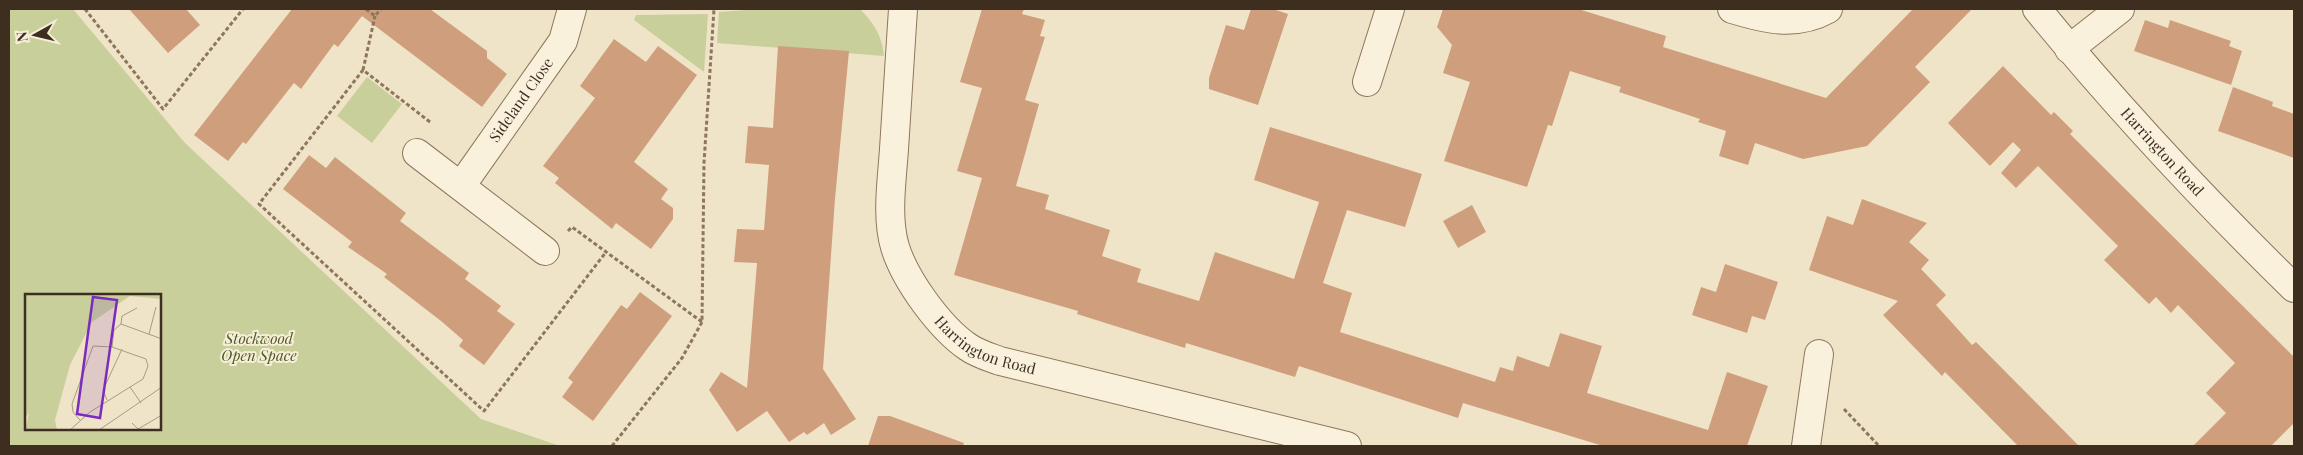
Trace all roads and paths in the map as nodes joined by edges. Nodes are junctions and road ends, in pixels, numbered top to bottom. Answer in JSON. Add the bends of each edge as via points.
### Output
{"nodes":[{"id":1,"x":85,"y":9,"type":"edge"},
{"id":2,"x":243,"y":9,"type":"edge"},
{"id":3,"x":366,"y":9,"type":"edge"},
{"id":4,"x":381,"y":9,"type":"edge"},
{"id":5,"x":572,"y":9,"type":"edge"},
{"id":6,"x":714,"y":9,"type":"edge"},
{"id":7,"x":903,"y":9,"type":"edge"},
{"id":8,"x":1390,"y":9,"type":"edge"},
{"id":9,"x":1732,"y":9,"type":"edge"},
{"id":10,"x":1828,"y":9,"type":"edge"},
{"id":11,"x":2037,"y":9,"type":"edge"},
{"id":12,"x":2120,"y":9,"type":"edge"},
{"id":13,"x":375,"y":16,"type":"junction"},
{"id":14,"x":2070,"y":49,"type":"junction"},
{"id":15,"x":363,"y":70,"type":"junction"},
{"id":16,"x":1367,"y":82,"type":"dead end"},
{"id":17,"x":417,"y":153,"type":"joint"},
{"id":18,"x":461,"y":186,"type":"junction"},
{"id":19,"x":545,"y":251,"type":"joint"},
{"id":20,"x":606,"y":252,"type":"junction"},
{"id":21,"x":2294,"y":288,"type":"edge"},
{"id":22,"x":702,"y":322,"type":"junction"},
{"id":23,"x":1817,"y":366,"type":"joint"},
{"id":24,"x":612,"y":446,"type":"edge"},
{"id":25,"x":1347,"y":446,"type":"edge"},
{"id":26,"x":1806,"y":446,"type":"edge"},
{"id":27,"x":1879,"y":446,"type":"edge"}],
"edges":[{"from":1,"to":2,"type":"path","via":[[164,109]]},
{"from":3,"to":13,"type":"path"},
{"from":4,"to":13,"type":"path"},
{"from":5,"to":18,"type":"street","name":"Sideland Close","via":[[563,41]]},
{"from":6,"to":22,"type":"path","via":[[704,164]]},
{"from":7,"to":25,"type":"street","name":"Harrington Road","via":[[891,197],[892,232],[895,247],[911,281],[955,336],[982,354],[1000,361]]},
{"from":8,"to":16,"type":"street"},
{"from":9,"to":10,"type":"street","via":[[1783,21],[1809,17]]},
{"from":11,"to":14,"type":"street","name":"Harrington Road"},
{"from":12,"to":14,"type":"street"},
{"from":13,"to":15,"type":"path"},
{"from":14,"to":21,"type":"street","name":"Harrington Road","via":[[2212,208]]},
{"from":15,"to":17,"type":"path","via":[[432,124]]},
{"from":15,"to":20,"type":"path","via":[[259,204],[484,411]]},
{"from":17,"to":18,"type":"street"},
{"from":18,"to":19,"type":"street"},
{"from":19,"to":20,"type":"path","via":[[572,227]]},
{"from":20,"to":22,"type":"path"},
{"from":22,"to":24,"type":"path","via":[[682,358]]},
{"from":23,"to":26,"type":"street"},
{"from":23,"to":27,"type":"path"}]}
